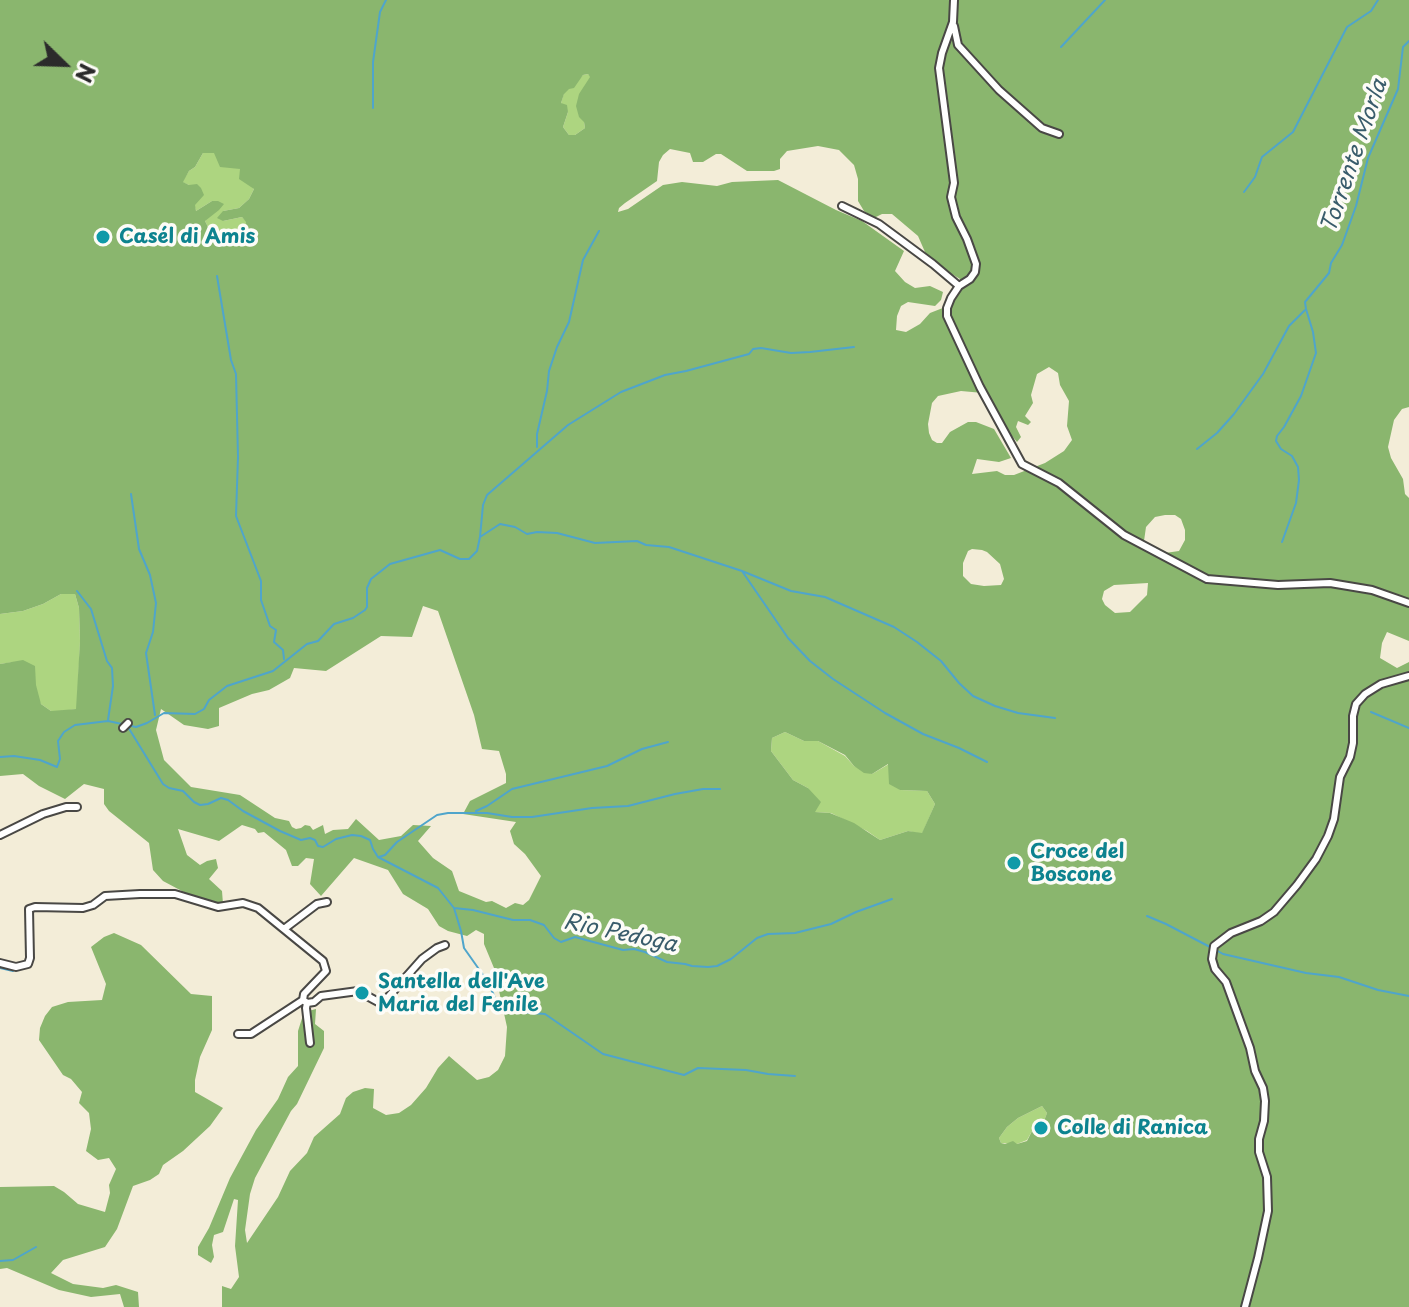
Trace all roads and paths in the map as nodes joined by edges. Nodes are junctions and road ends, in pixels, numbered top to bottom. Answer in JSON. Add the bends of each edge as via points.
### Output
{"nodes":[{"id":1,"x":954,"y":0,"type":"edge"},
{"id":2,"x":953,"y":22,"type":"junction"},
{"id":3,"x":1059,"y":134,"type":"dead end"},
{"id":4,"x":842,"y":206,"type":"dead end"},
{"id":5,"x":959,"y":286,"type":"junction"},
{"id":6,"x":1409,"y":603,"type":"edge"},
{"id":7,"x":1409,"y":676,"type":"edge"},
{"id":8,"x":77,"y":807,"type":"dead end"},
{"id":9,"x":0,"y":835,"type":"edge"},
{"id":10,"x":327,"y":902,"type":"dead end"},
{"id":11,"x":284,"y":929,"type":"junction"},
{"id":12,"x":445,"y":945,"type":"dead end"},
{"id":13,"x":0,"y":963,"type":"edge"},
{"id":14,"x":305,"y":1002,"type":"junction"},
{"id":15,"x":238,"y":1034,"type":"dead end"},
{"id":16,"x":310,"y":1043,"type":"dead end"},
{"id":17,"x":1245,"y":1307,"type":"edge"}],
"edges":[{"from":1,"to":2,"type":"street"},
{"from":2,"to":3,"type":"street","via":[[958,45],[999,90],[1042,128]]},
{"from":2,"to":5,"type":"street","via":[[939,68],[954,183],[951,197],[976,264],[970,279]]},
{"from":4,"to":5,"type":"street","via":[[879,224]]},
{"from":5,"to":6,"type":"street","via":[[947,316],[1022,464],[1059,483],[1124,535],[1207,579],[1330,583]]},
{"from":7,"to":17,"type":"street","via":[[1381,684],[1356,704],[1350,757],[1340,777],[1334,819],[1316,859],[1274,912],[1214,946],[1215,969],[1226,982],[1265,1101],[1259,1152],[1267,1177],[1268,1211]]},
{"from":8,"to":9,"type":"street","via":[[43,814]]},
{"from":10,"to":11,"type":"street"},
{"from":11,"to":13,"type":"street","via":[[243,903],[218,907],[175,894],[105,896],[83,908],[29,909],[28,964]]},
{"from":11,"to":14,"type":"street","via":[[323,961],[326,971],[304,994]]},
{"from":12,"to":14,"type":"street","via":[[422,959],[382,1004],[358,991]]},
{"from":14,"to":15,"type":"street","via":[[251,1034]]},
{"from":14,"to":16,"type":"street"}]}
